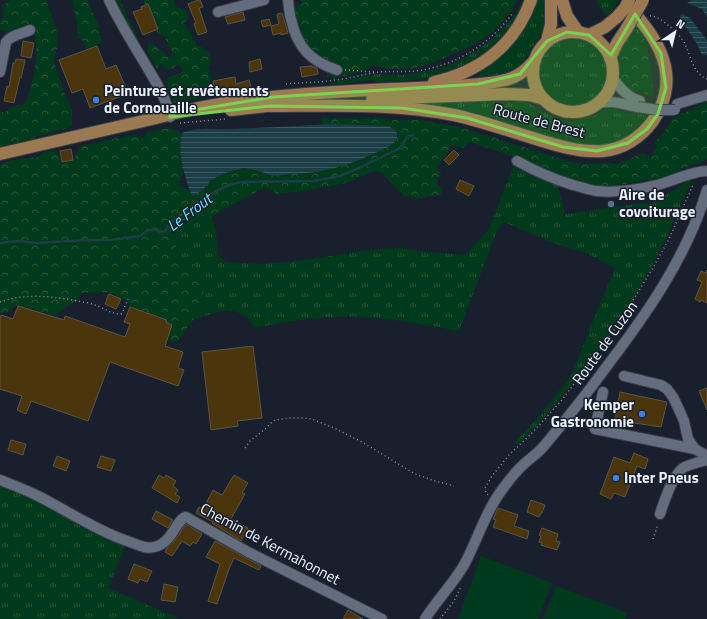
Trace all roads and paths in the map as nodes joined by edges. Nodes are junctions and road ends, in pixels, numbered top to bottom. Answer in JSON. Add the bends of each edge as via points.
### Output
{"nodes":[{"id":1,"x":109,"y":0,"type":"edge"},
{"id":2,"x":264,"y":0,"type":"edge"},
{"id":3,"x":531,"y":0,"type":"edge"},
{"id":4,"x":550,"y":0,"type":"edge"},
{"id":5,"x":562,"y":0,"type":"edge"},
{"id":6,"x":622,"y":0,"type":"edge"},
{"id":7,"x":629,"y":0,"type":"edge"},
{"id":8,"x":643,"y":0,"type":"edge"},
{"id":9,"x":288,"y":1,"type":"edge"},
{"id":10,"x":218,"y":12,"type":"dead end"},
{"id":11,"x":513,"y":13,"type":"dead end"},
{"id":12,"x":650,"y":20,"type":"dead end"},
{"id":13,"x":30,"y":30,"type":"dead end"},
{"id":14,"x":584,"y":34,"type":"junction"},
{"id":15,"x":547,"y":41,"type":"junction"},
{"id":16,"x":610,"y":58,"type":"junction"},
{"id":17,"x":535,"y":60,"type":"junction"},
{"id":18,"x":337,"y":70,"type":"joint"},
{"id":19,"x":0,"y":72,"type":"edge"},
{"id":20,"x":380,"y":72,"type":"junction"},
{"id":21,"x":612,"y":77,"type":"junction"},
{"id":22,"x":707,"y":79,"type":"edge"},
{"id":23,"x":285,"y":85,"type":"dead end"},
{"id":24,"x":397,"y":89,"type":"junction"},
{"id":25,"x":705,"y":96,"type":"edge"},
{"id":26,"x":544,"y":99,"type":"junction"},
{"id":27,"x":597,"y":103,"type":"junction"},
{"id":28,"x":639,"y":104,"type":"junction"},
{"id":29,"x":270,"y":106,"type":"junction"},
{"id":30,"x":174,"y":118,"type":"junction"},
{"id":31,"x":231,"y":118,"type":"dead end"},
{"id":32,"x":0,"y":154,"type":"edge"},
{"id":33,"x":517,"y":160,"type":"dead end"},
{"id":34,"x":702,"y":172,"type":"edge"},
{"id":35,"x":707,"y":190,"type":"edge"},
{"id":36,"x":128,"y":300,"type":"dead end"},
{"id":37,"x":0,"y":302,"type":"edge"},
{"id":38,"x":624,"y":376,"type":"dead end"},
{"id":39,"x":603,"y":392,"type":"dead end"},
{"id":40,"x":245,"y":448,"type":"dead end"},
{"id":41,"x":695,"y":449,"type":"junction"},
{"id":42,"x":707,"y":456,"type":"edge"},
{"id":43,"x":707,"y":460,"type":"edge"},
{"id":44,"x":0,"y":480,"type":"edge"},
{"id":45,"x":454,"y":486,"type":"dead end"},
{"id":46,"x":495,"y":499,"type":"junction"},
{"id":47,"x":660,"y":514,"type":"joint"},
{"id":48,"x":654,"y":539,"type":"dead end"},
{"id":49,"x":382,"y":619,"type":"edge"},
{"id":50,"x":425,"y":619,"type":"edge"}],
"edges":[{"from":1,"to":30,"type":"street"},
{"from":2,"to":10,"type":"street"},
{"from":3,"to":24,"type":"main road","name":"Route de Brest","via":[[515,31],[500,49],[485,61],[443,80]]},
{"from":4,"to":15,"type":"main road","via":[[551,24]]},
{"from":5,"to":14,"type":"main road","via":[[567,16]]},
{"from":6,"to":29,"type":"main road","name":"Route de Brest","via":[[648,29],[658,47],[665,66],[666,88],[658,114],[650,125],[628,143],[614,148],[597,151],[576,149],[467,118],[417,109],[376,106]]},
{"from":7,"to":14,"type":"main road","bridge":true,"via":[[625,8],[605,27]]},
{"from":8,"to":16,"type":"main road","bridge":true},
{"from":9,"to":18,"type":"street","via":[[290,18],[303,49],[315,60]]},
{"from":11,"to":20,"type":"path","via":[[488,39],[471,52],[454,60],[417,71]]},
{"from":12,"to":22,"type":"path","via":[[648,17],[654,16],[676,32],[697,71]]},
{"from":13,"to":19,"type":"street","via":[[7,40]]},
{"from":14,"to":15,"type":"main road","via":[[567,32]]},
{"from":14,"to":16,"type":"main road","via":[[598,41]]},
{"from":15,"to":17,"type":"main road"},
{"from":16,"to":21,"type":"main road"},
{"from":17,"to":24,"type":"main road","name":"Route de Brest","via":[[515,78],[506,80],[458,86]]},
{"from":17,"to":26,"type":"main road","via":[[534,80]]},
{"from":18,"to":20,"type":"path"},
{"from":20,"to":23,"type":"path"},
{"from":21,"to":27,"type":"main road","via":[[607,92]]},
{"from":21,"to":28,"type":"street","via":[[623,91]]},
{"from":24,"to":30,"type":"main road","name":"Route de Brest","via":[[331,92],[226,103]]},
{"from":25,"to":28,"type":"street","via":[[676,107]]},
{"from":26,"to":27,"type":"main road","via":[[566,111],[585,109]]},
{"from":26,"to":29,"type":"main road","name":"Route de Brest","via":[[525,94],[430,96]]},
{"from":27,"to":28,"type":"street"},
{"from":29,"to":30,"type":"main road","name":"Route de Brest"},
{"from":30,"to":31,"type":"path"},
{"from":30,"to":32,"type":"main road","name":"Route de Brest","via":[[152,119]]},
{"from":33,"to":34,"type":"street","via":[[533,170],[596,191],[652,186]]},
{"from":34,"to":46,"type":"path","via":[[654,266],[621,320],[561,401],[504,461],[488,482],[486,493]]},
{"from":35,"to":46,"type":"street","name":"Route de Cuzon","via":[[678,261],[639,323],[567,418],[539,451],[518,470]]},
{"from":36,"to":37,"type":"path","via":[[121,314],[95,305],[54,297],[28,296]]},
{"from":38,"to":41,"type":"street","via":[[661,385],[667,389],[684,421],[688,439]]},
{"from":39,"to":41,"type":"street","via":[[595,429]]},
{"from":40,"to":45,"type":"path","via":[[275,420],[312,419],[362,442],[415,474]]},
{"from":41,"to":42,"type":"street"},
{"from":43,"to":47,"type":"street","via":[[683,468],[678,473]]},
{"from":44,"to":49,"type":"street","name":"Chemin de Kermahonnet","via":[[38,496],[107,534],[144,547],[162,544],[186,517],[248,552]]},
{"from":46,"to":50,"type":"street","name":"Route de Cuzon","via":[[461,569]]},
{"from":47,"to":48,"type":"path"}]}
